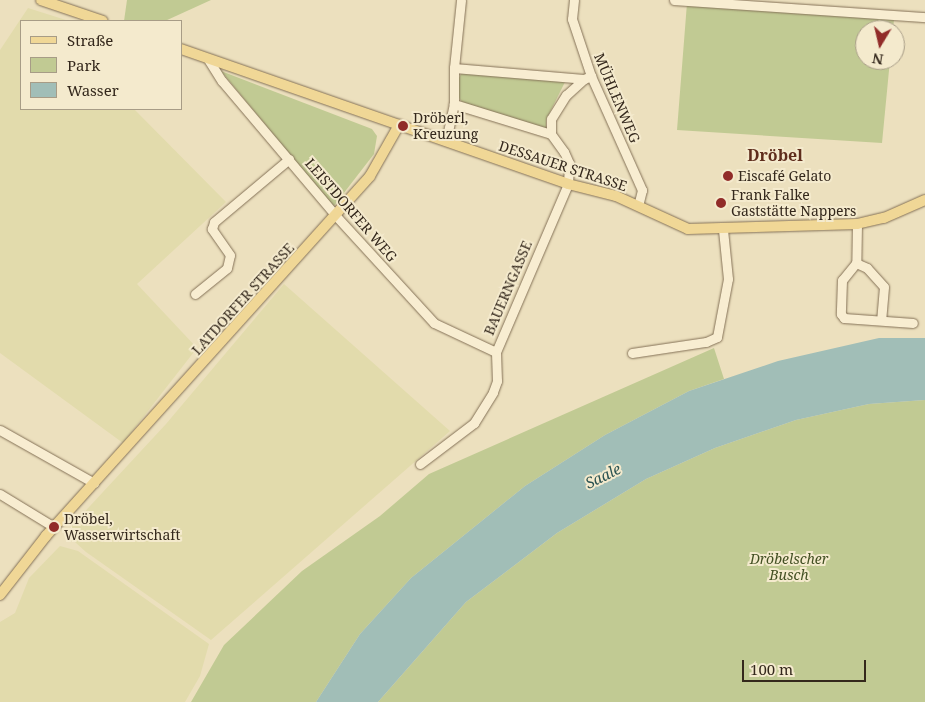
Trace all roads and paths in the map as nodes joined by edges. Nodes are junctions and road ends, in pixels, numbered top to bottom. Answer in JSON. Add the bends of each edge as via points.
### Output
{"nodes":[{"id":1,"x":42,"y":0,"type":"edge"},
{"id":2,"x":461,"y":0,"type":"edge"},
{"id":3,"x":574,"y":0,"type":"edge"},
{"id":4,"x":674,"y":0,"type":"edge"},
{"id":5,"x":925,"y":16,"type":"edge"},
{"id":6,"x":99,"y":20,"type":"edge"},
{"id":7,"x":182,"y":49,"type":"edge"},
{"id":8,"x":208,"y":59,"type":"junction"},
{"id":9,"x":454,"y":68,"type":"junction"},
{"id":10,"x":588,"y":77,"type":"junction"},
{"id":11,"x":454,"y":104,"type":"junction"},
{"id":12,"x":400,"y":125,"type":"junction"},
{"id":13,"x":550,"y":134,"type":"junction"},
{"id":14,"x":446,"y":141,"type":"junction"},
{"id":15,"x":289,"y":159,"type":"junction"},
{"id":16,"x":568,"y":184,"type":"junction"},
{"id":17,"x":925,"y":200,"type":"edge"},
{"id":18,"x":638,"y":206,"type":"junction"},
{"id":19,"x":336,"y":216,"type":"junction"},
{"id":20,"x":857,"y":224,"type":"junction"},
{"id":21,"x":723,"y":230,"type":"junction"},
{"id":22,"x":856,"y":263,"type":"junction"},
{"id":23,"x":195,"y":294,"type":"dead end"},
{"id":24,"x":881,"y":320,"type":"junction"},
{"id":25,"x":913,"y":323,"type":"dead end"},
{"id":26,"x":496,"y":352,"type":"junction"},
{"id":27,"x":632,"y":353,"type":"dead end"},
{"id":28,"x":0,"y":430,"type":"edge"},
{"id":29,"x":420,"y":464,"type":"dead end"},
{"id":30,"x":94,"y":483,"type":"junction"},
{"id":31,"x":0,"y":494,"type":"edge"},
{"id":32,"x":54,"y":527,"type":"junction"},
{"id":33,"x":0,"y":595,"type":"edge"}],
"edges":[{"from":1,"to":6,"type":"main road"},
{"from":2,"to":9,"type":"street"},
{"from":3,"to":10,"type":"street","name":"MÜHLENWEG","via":[[572,19]]},
{"from":4,"to":5,"type":"street"},
{"from":7,"to":8,"type":"main road","name":"DESSAUER STRASSE"},
{"from":8,"to":12,"type":"main road","name":"DESSAUER STRASSE"},
{"from":8,"to":15,"type":"street","name":"LEISTDORFER WEG","via":[[222,81]]},
{"from":9,"to":10,"type":"street"},
{"from":9,"to":11,"type":"street"},
{"from":10,"to":13,"type":"street","via":[[566,95],[551,119]]},
{"from":10,"to":18,"type":"street","name":"MÜHLENWEG","via":[[642,190]]},
{"from":11,"to":13,"type":"street"},
{"from":11,"to":14,"type":"street"},
{"from":12,"to":14,"type":"main road","name":"DESSAUER STRASSE"},
{"from":12,"to":19,"type":"main road","name":"LATDORFER STRASSE","via":[[370,176]]},
{"from":13,"to":16,"type":"street","via":[[564,152]]},
{"from":14,"to":16,"type":"main road","name":"DESSAUER STRASSE"},
{"from":15,"to":19,"type":"street","name":"LEISTDORFER WEG"},
{"from":15,"to":23,"type":"street","via":[[214,222],[212,229],[230,255],[227,268]]},
{"from":16,"to":18,"type":"main road","name":"DESSAUER STRASSE","via":[[616,196]]},
{"from":16,"to":26,"type":"street","name":"BAUERNGASSE"},
{"from":17,"to":20,"type":"main road","name":"DESSAUER STRASSE","via":[[884,218]]},
{"from":18,"to":21,"type":"main road","name":"DESSAUER STRASSE","via":[[676,226]]},
{"from":19,"to":26,"type":"street","name":"LEISTDORFER WEG","via":[[434,324]]},
{"from":19,"to":30,"type":"main road","name":"LATDORFER STRASSE"},
{"from":20,"to":21,"type":"main road","name":"DESSAUER STRASSE"},
{"from":20,"to":22,"type":"street"},
{"from":21,"to":27,"type":"street","via":[[728,279],[717,337],[706,342]]},
{"from":22,"to":24,"type":"street","via":[[867,268],[884,287]]},
{"from":22,"to":24,"type":"street","via":[[842,280],[840,308],[844,318]]},
{"from":24,"to":25,"type":"street"},
{"from":26,"to":29,"type":"street","name":"BAUERNGASSE","via":[[497,381],[474,423]]},
{"from":28,"to":30,"type":"street"},
{"from":30,"to":32,"type":"main road","name":"LATDORFER STRASSE"},
{"from":31,"to":32,"type":"street"},
{"from":32,"to":33,"type":"main road","name":"LATDORFER STRASSE"}]}
